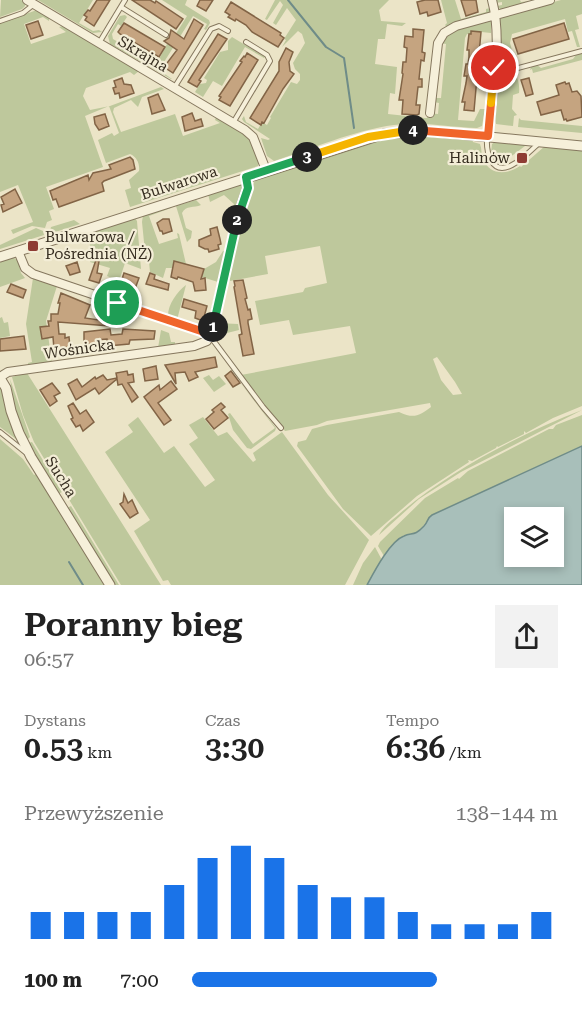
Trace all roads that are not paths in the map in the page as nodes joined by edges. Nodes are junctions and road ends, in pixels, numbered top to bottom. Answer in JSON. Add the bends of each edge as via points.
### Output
{"nodes":[{"id":1,"x":125,"y":0,"type":"edge"},
{"id":2,"x":492,"y":0,"type":"edge"},
{"id":3,"x":550,"y":0,"type":"edge"},
{"id":4,"x":30,"y":2,"type":"edge"},
{"id":5,"x":121,"y":7,"type":"junction"},
{"id":6,"x":496,"y":15,"type":"junction"},
{"id":7,"x":0,"y":21,"type":"edge"},
{"id":8,"x":228,"y":31,"type":"dead end"},
{"id":9,"x":166,"y":34,"type":"dead end"},
{"id":10,"x":246,"y":42,"type":"dead end"},
{"id":11,"x":98,"y":43,"type":"junction"},
{"id":12,"x":582,"y":51,"type":"edge"},
{"id":13,"x":507,"y":71,"type":"dead end"},
{"id":14,"x":174,"y":88,"type":"junction"},
{"id":15,"x":430,"y":113,"type":"dead end"},
{"id":16,"x":233,"y":123,"type":"junction"},
{"id":17,"x":488,"y":136,"type":"junction"},
{"id":18,"x":541,"y":142,"type":"junction"},
{"id":19,"x":582,"y":146,"type":"edge"},
{"id":20,"x":266,"y":170,"type":"junction"},
{"id":21,"x":246,"y":177,"type":"junction"},
{"id":22,"x":18,"y":251,"type":"junction"},
{"id":23,"x":0,"y":256,"type":"edge"},
{"id":24,"x":210,"y":336,"type":"junction"},
{"id":25,"x":0,"y":377,"type":"edge"},
{"id":26,"x":281,"y":428,"type":"dead end"},
{"id":27,"x":0,"y":432,"type":"edge"},
{"id":28,"x":31,"y":457,"type":"junction"},
{"id":29,"x":110,"y":585,"type":"edge"}],
"edges":[{"from":1,"to":5,"type":"lane","name":"Skrajna"},
{"from":2,"to":6,"type":"street"},
{"from":3,"to":6,"type":"street"},
{"from":4,"to":7,"type":"lane","via":[[23,13]]},
{"from":4,"to":11,"type":"street","name":"Skrajna"},
{"from":5,"to":9,"type":"lane","name":"Skrajna"},
{"from":5,"to":11,"type":"lane","name":"Skrajna"},
{"from":6,"to":15,"type":"street","via":[[450,28],[441,37]]},
{"from":6,"to":17,"type":"street"},
{"from":8,"to":14,"type":"lane","name":"Skrajna","via":[[219,26],[211,29]]},
{"from":10,"to":16,"type":"lane","via":[[270,61]]},
{"from":11,"to":14,"type":"street","name":"Skrajna"},
{"from":12,"to":13,"type":"lane"},
{"from":14,"to":16,"type":"street","name":"Skrajna"},
{"from":16,"to":20,"type":"street","name":"Skrajna","via":[[254,137]]},
{"from":17,"to":18,"type":"street","name":"Bulwarowa"},
{"from":17,"to":18,"type":"lane","via":[[489,159],[501,167],[513,165]]},
{"from":17,"to":20,"type":"street","name":"Bulwarowa","via":[[427,131],[384,134]]},
{"from":18,"to":19,"type":"street","name":"Bulwarowa"},
{"from":20,"to":21,"type":"street","name":"Bulwarowa"},
{"from":21,"to":22,"type":"street","name":"Bulwarowa"},
{"from":21,"to":24,"type":"street","via":[[248,188]]},
{"from":22,"to":23,"type":"street","name":"Bulwarowa"},
{"from":22,"to":24,"type":"street","via":[[33,274]]},
{"from":24,"to":25,"type":"street","name":"Wośnicka","via":[[194,346],[8,372]]},
{"from":24,"to":26,"type":"lane"},
{"from":25,"to":28,"type":"street","name":"Sucha"},
{"from":27,"to":28,"type":"lane"},
{"from":28,"to":29,"type":"street","name":"Sucha"}]}
